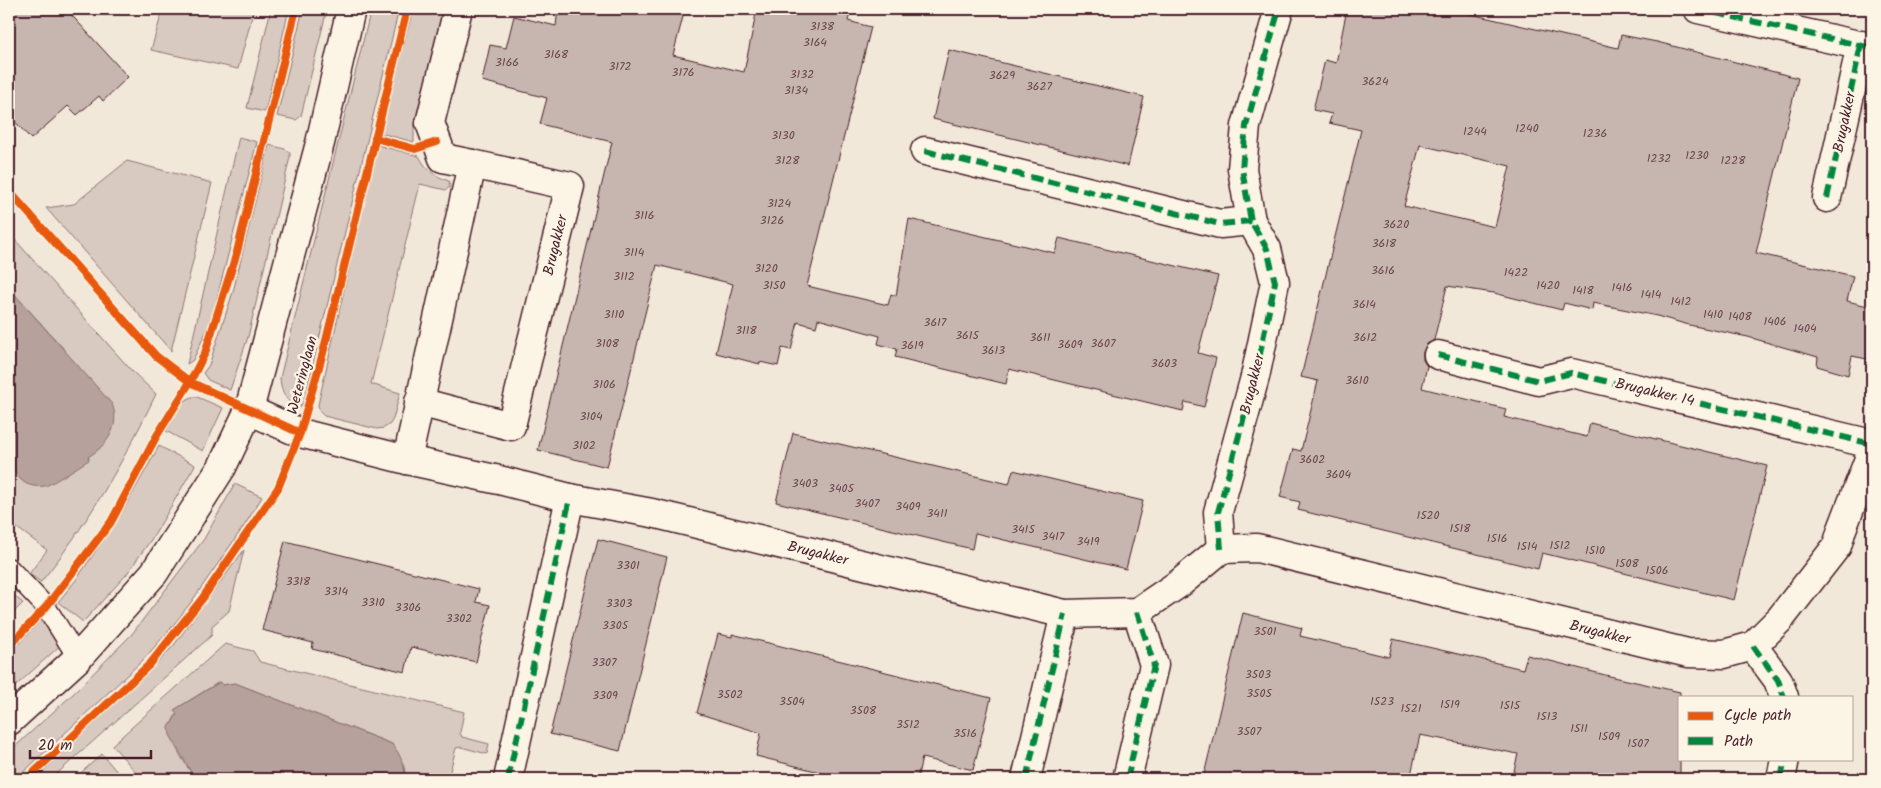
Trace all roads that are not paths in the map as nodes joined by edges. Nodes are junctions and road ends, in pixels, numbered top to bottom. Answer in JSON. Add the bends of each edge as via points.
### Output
{"nodes":[{"id":1,"x":350,"y":9,"type":"edge"},
{"id":2,"x":458,"y":9,"type":"edge"},
{"id":3,"x":1279,"y":9,"type":"edge"},
{"id":4,"x":1698,"y":9,"type":"edge"},
{"id":5,"x":1866,"y":47,"type":"edge"},
{"id":6,"x":925,"y":151,"type":"dead end"},
{"id":7,"x":472,"y":164,"type":"junction"},
{"id":8,"x":1827,"y":198,"type":"dead end"},
{"id":9,"x":1251,"y":221,"type":"junction"},
{"id":10,"x":1438,"y":355,"type":"dead end"},
{"id":11,"x":420,"y":402,"type":"junction"},
{"id":12,"x":249,"y":410,"type":"junction"},
{"id":13,"x":1872,"y":444,"type":"edge"},
{"id":14,"x":1872,"y":451,"type":"edge"},
{"id":15,"x":407,"y":460,"type":"junction"},
{"id":16,"x":570,"y":498,"type":"junction"},
{"id":17,"x":1221,"y":549,"type":"junction"},
{"id":18,"x":9,"y":568,"type":"edge"},
{"id":19,"x":1138,"y":612,"type":"junction"},
{"id":20,"x":1064,"y":614,"type":"junction"},
{"id":21,"x":1753,"y":646,"type":"junction"},
{"id":22,"x":78,"y":658,"type":"junction"},
{"id":23,"x":1784,"y":696,"type":"edge"},
{"id":24,"x":9,"y":721,"type":"edge"},
{"id":25,"x":1785,"y":760,"type":"edge"},
{"id":26,"x":508,"y":779,"type":"edge"},
{"id":27,"x":1026,"y":779,"type":"edge"},
{"id":28,"x":1127,"y":779,"type":"edge"},
{"id":29,"x":1781,"y":779,"type":"edge"}],
"edges":[{"from":1,"to":12,"type":"street","via":[[320,143]]},
{"from":2,"to":7,"type":"street","name":"Brugakker","via":[[430,123],[443,158]]},
{"from":3,"to":9,"type":"street","name":"Brugakker","via":[[1246,126],[1242,169]]},
{"from":4,"to":5,"type":"street","name":"Brugakker"},
{"from":5,"to":8,"type":"street","name":"Brugakker"},
{"from":6,"to":9,"type":"street","via":[[1220,224]]},
{"from":7,"to":11,"type":"street"},
{"from":7,"to":11,"type":"street","name":"Brugakker","via":[[570,186],[511,426]]},
{"from":9,"to":17,"type":"street","name":"Brugakker","via":[[1267,249],[1275,282],[1255,377],[1218,512]]},
{"from":10,"to":13,"type":"street","name":"Brugakker 14","via":[[1539,381],[1571,373]]},
{"from":11,"to":15,"type":"street"},
{"from":12,"to":15,"type":"street","name":"Brugakker","via":[[300,433]]},
{"from":12,"to":22,"type":"street","via":[[222,467],[154,573]]},
{"from":14,"to":21,"type":"street","name":"Brugakker","via":[[1837,546],[1780,619]]},
{"from":15,"to":16,"type":"street","name":"Brugakker"},
{"from":16,"to":20,"type":"street","name":"Brugakker","via":[[652,513]]},
{"from":16,"to":26,"type":"street"},
{"from":17,"to":19,"type":"street"},
{"from":17,"to":21,"type":"street","name":"Brugakker","via":[[1257,548],[1688,653],[1724,654]]},
{"from":18,"to":22,"type":"lane","via":[[46,607]]},
{"from":19,"to":20,"type":"street","name":"Brugakker"},
{"from":19,"to":28,"type":"street","via":[[1154,665]]},
{"from":20,"to":27,"type":"street"},
{"from":21,"to":23,"type":"street","via":[[1778,680]]},
{"from":22,"to":24,"type":"street"},
{"from":25,"to":29,"type":"street"}]}
